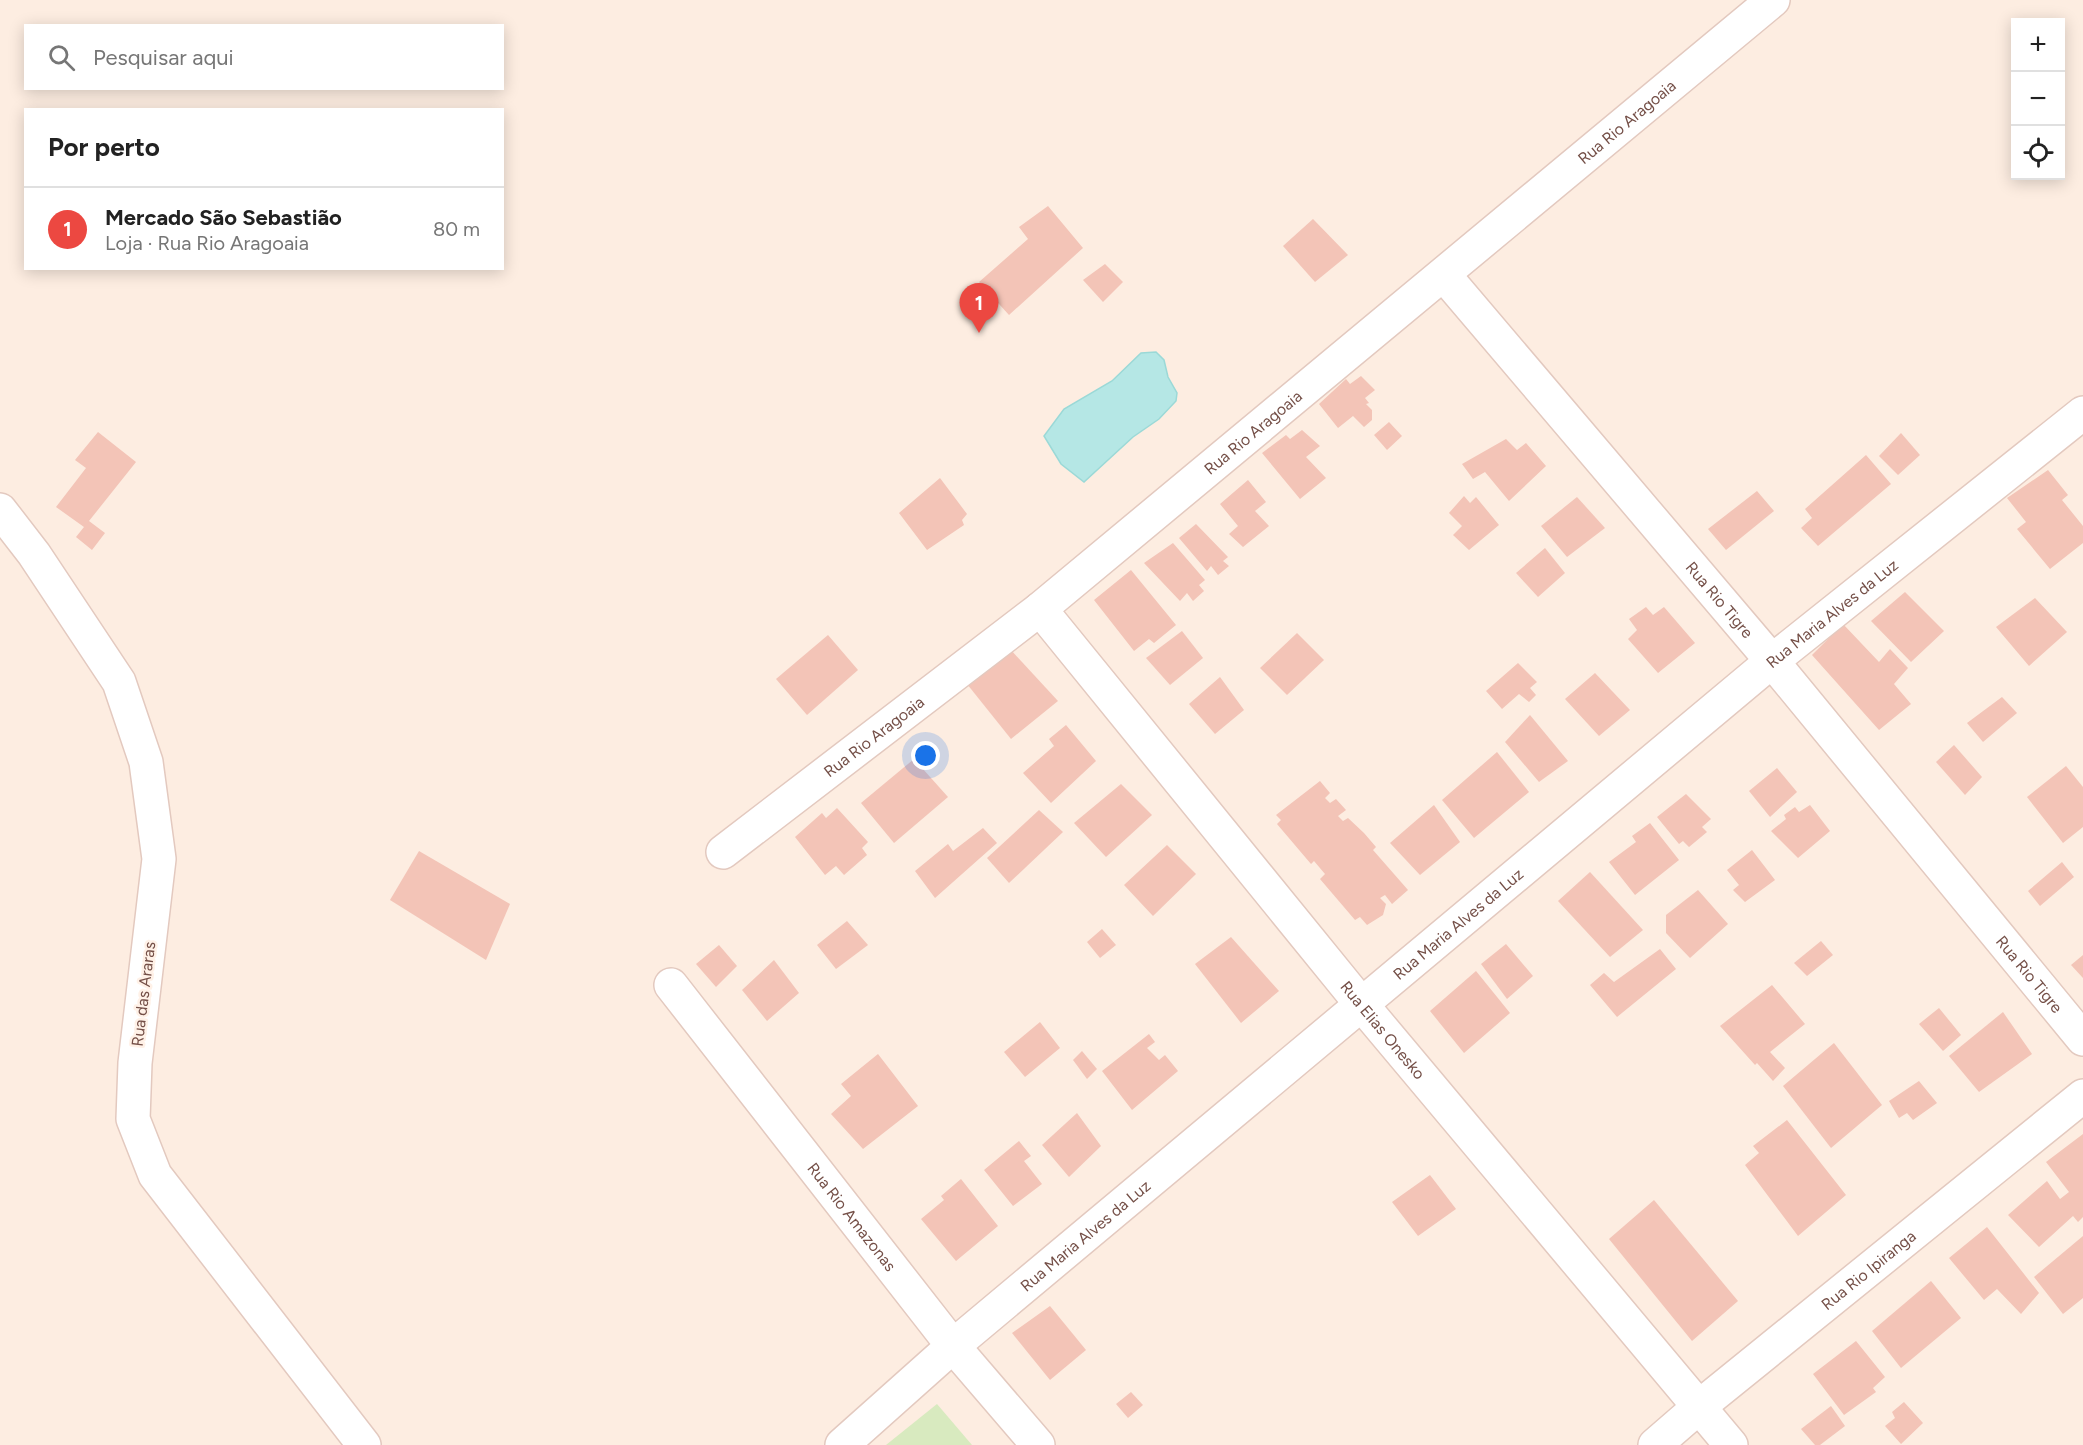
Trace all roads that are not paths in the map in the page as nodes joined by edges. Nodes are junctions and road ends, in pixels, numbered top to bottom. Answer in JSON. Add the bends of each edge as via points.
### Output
{"nodes":[{"id":1,"x":1773,"y":0,"type":"edge"},
{"id":2,"x":1444,"y":275,"type":"junction"},
{"id":3,"x":2083,"y":413,"type":"edge"},
{"id":4,"x":0,"y":510,"type":"edge"},
{"id":5,"x":1040,"y":609,"type":"junction"},
{"id":6,"x":1772,"y":661,"type":"junction"},
{"id":7,"x":723,"y":852,"type":"dead end"},
{"id":8,"x":671,"y":985,"type":"dead end"},
{"id":9,"x":1362,"y":1005,"type":"junction"},
{"id":10,"x":2083,"y":1039,"type":"edge"},
{"id":11,"x":2083,"y":1096,"type":"edge"},
{"id":12,"x":953,"y":1346,"type":"junction"},
{"id":13,"x":1700,"y":1406,"type":"junction"},
{"id":14,"x":364,"y":1445,"type":"edge"},
{"id":15,"x":842,"y":1445,"type":"edge"},
{"id":16,"x":1038,"y":1445,"type":"edge"},
{"id":17,"x":1655,"y":1445,"type":"edge"},
{"id":18,"x":1731,"y":1445,"type":"edge"}],
"edges":[{"from":1,"to":2,"type":"street","name":"Rua Rio Aragoaia"},
{"from":2,"to":5,"type":"street","name":"Rua Rio Aragoaia"},
{"from":2,"to":6,"type":"street","name":"Rua Rio Tigre"},
{"from":3,"to":6,"type":"street","name":"Rua Maria Alves da Luz"},
{"from":4,"to":14,"type":"street","name":"Rua das Araras","via":[[34,554],[118,682],[146,762],[159,859],[135,1063],[133,1119],[155,1175]]},
{"from":5,"to":7,"type":"street","name":"Rua Rio Aragoaia"},
{"from":5,"to":9,"type":"street","name":"Rua Elias Onesko"},
{"from":6,"to":9,"type":"street","name":"Rua Maria Alves da Luz"},
{"from":6,"to":10,"type":"street","name":"Rua Rio Tigre"},
{"from":8,"to":12,"type":"street","name":"Rua Rio Amazonas"},
{"from":9,"to":12,"type":"street","name":"Rua Maria Alves da Luz"},
{"from":9,"to":13,"type":"street","name":"Rua Elias Onesko"},
{"from":11,"to":13,"type":"street","name":"Rua Rio Ipiranga"},
{"from":12,"to":15,"type":"street","name":"Rua Maria Alves da Luz"},
{"from":12,"to":16,"type":"street","name":"Rua Rio Amazonas"},
{"from":13,"to":17,"type":"street","name":"Rua Rio Ipiranga"},
{"from":13,"to":18,"type":"street","name":"Rua Elias Onesko"}]}
